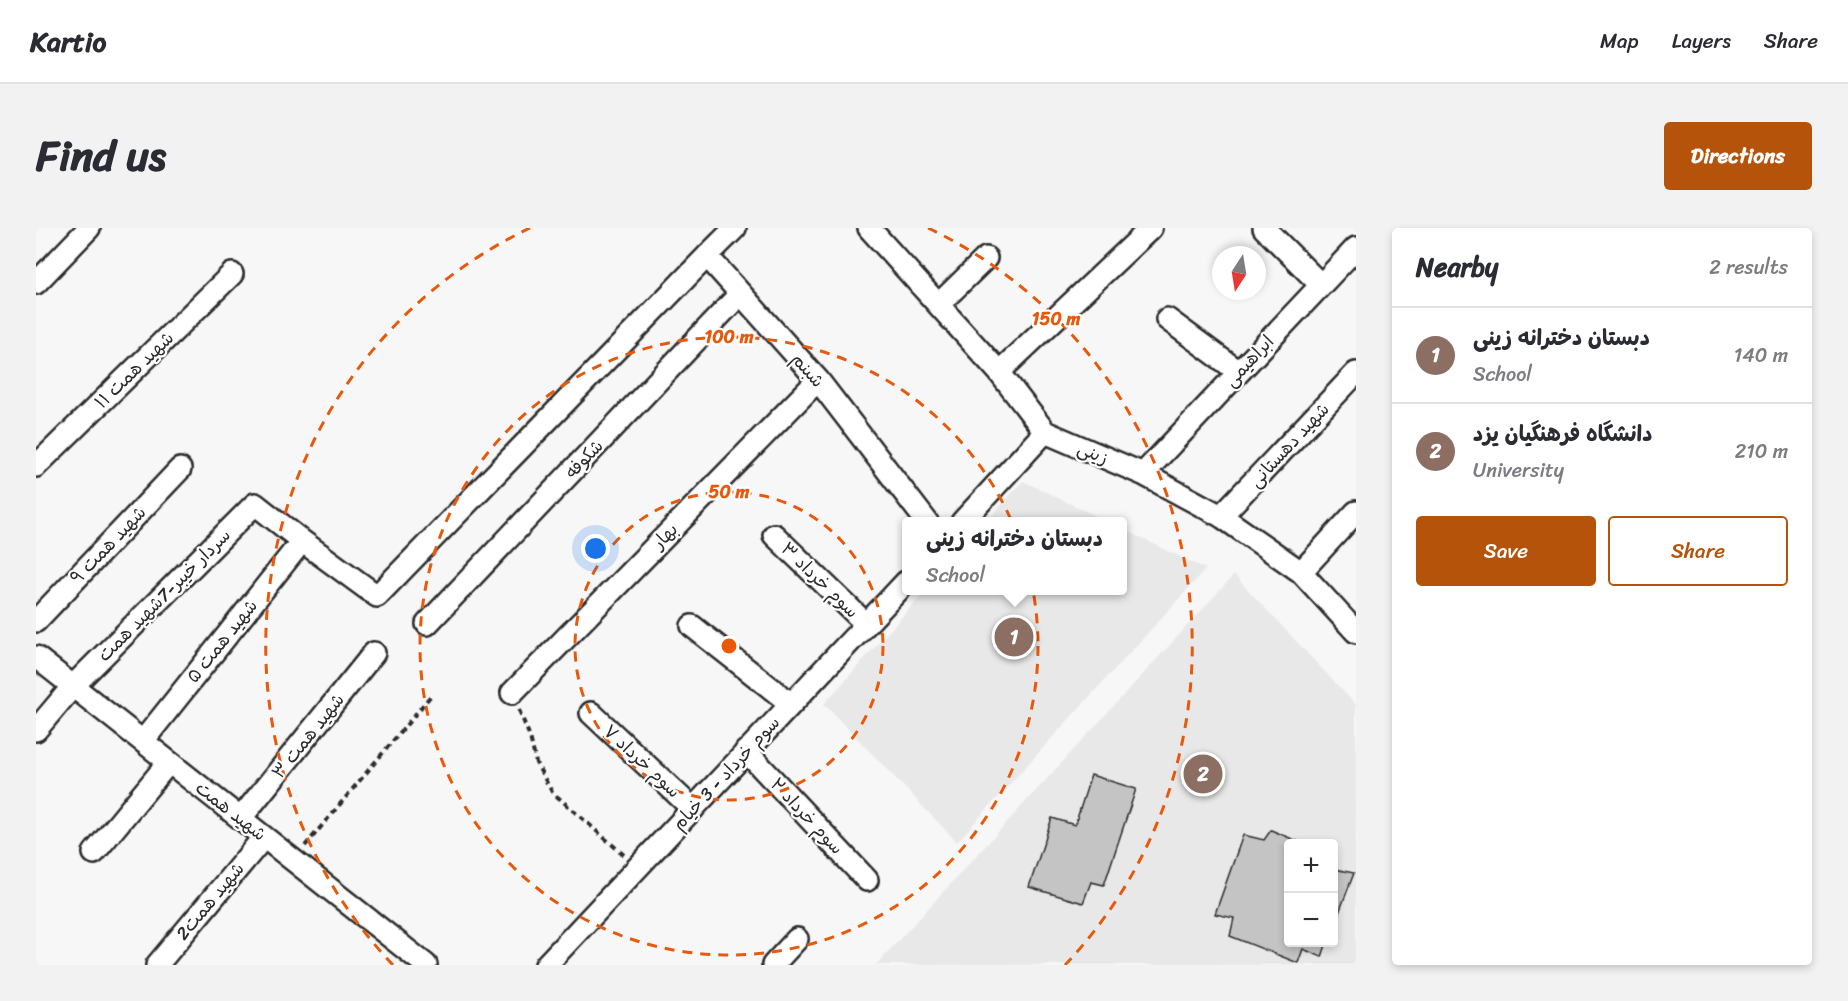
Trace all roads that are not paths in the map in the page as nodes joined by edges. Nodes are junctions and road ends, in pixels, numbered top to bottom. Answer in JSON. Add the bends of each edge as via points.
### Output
{"nodes":[{"id":1,"x":89,"y":228,"type":"edge"},
{"id":2,"x":735,"y":228,"type":"edge"},
{"id":3,"x":869,"y":228,"type":"edge"},
{"id":4,"x":1151,"y":228,"type":"edge"},
{"id":5,"x":1264,"y":228,"type":"edge"},
{"id":6,"x":1356,"y":248,"type":"edge"},
{"id":7,"x":707,"y":256,"type":"junction"},
{"id":8,"x":986,"y":258,"type":"dead end"},
{"id":9,"x":232,"y":274,"type":"dead end"},
{"id":10,"x":36,"y":283,"type":"edge"},
{"id":11,"x":1321,"y":285,"type":"junction"},
{"id":12,"x":741,"y":294,"type":"junction"},
{"id":13,"x":939,"y":304,"type":"junction"},
{"id":14,"x":1167,"y":319,"type":"dead end"},
{"id":15,"x":999,"y":372,"type":"junction"},
{"id":16,"x":1239,"y":372,"type":"junction"},
{"id":17,"x":1356,"y":373,"type":"edge"},
{"id":18,"x":818,"y":380,"type":"junction"},
{"id":19,"x":1045,"y":432,"type":"junction"},
{"id":20,"x":36,"y":466,"type":"edge"},
{"id":21,"x":180,"y":469,"type":"dead end"},
{"id":22,"x":1143,"y":474,"type":"junction"},
{"id":23,"x":1356,"y":512,"type":"edge"},
{"id":24,"x":1221,"y":516,"type":"junction"},
{"id":25,"x":923,"y":517,"type":"edge"},
{"id":26,"x":968,"y":517,"type":"edge"},
{"id":27,"x":774,"y":535,"type":"dead end"},
{"id":28,"x":302,"y":541,"type":"junction"},
{"id":29,"x":1301,"y":572,"type":"junction"},
{"id":30,"x":902,"y":586,"type":"edge"},
{"id":31,"x":36,"y":621,"type":"edge"},
{"id":32,"x":427,"y":624,"type":"dead end"},
{"id":33,"x":866,"y":624,"type":"junction"},
{"id":34,"x":692,"y":626,"type":"dead end"},
{"id":35,"x":1356,"y":632,"type":"edge"},
{"id":36,"x":374,"y":653,"type":"dead end"},
{"id":37,"x":36,"y":657,"type":"edge"},
{"id":38,"x":73,"y":686,"type":"junction"},
{"id":39,"x":512,"y":693,"type":"road end"},
{"id":40,"x":791,"y":704,"type":"junction"},
{"id":41,"x":591,"y":713,"type":"dead end"},
{"id":42,"x":36,"y":730,"type":"edge"},
{"id":43,"x":143,"y":741,"type":"junction"},
{"id":44,"x":746,"y":751,"type":"junction"},
{"id":45,"x":169,"y":762,"type":"junction"},
{"id":46,"x":693,"y":808,"type":"junction"},
{"id":47,"x":241,"y":818,"type":"junction"},
{"id":48,"x":264,"y":837,"type":"junction"},
{"id":49,"x":94,"y":853,"type":"dead end"},
{"id":50,"x":867,"y":880,"type":"dead end"},
{"id":51,"x":797,"y":939,"type":"dead end"},
{"id":52,"x":157,"y":965,"type":"edge"},
{"id":53,"x":426,"y":965,"type":"edge"},
{"id":54,"x":546,"y":965,"type":"edge"},
{"id":55,"x":773,"y":965,"type":"edge"}],
"edges":[{"from":1,"to":10,"type":"street"},
{"from":2,"to":7,"type":"street"},
{"from":3,"to":13,"type":"street","name":"زینی"},
{"from":4,"to":15,"type":"street"},
{"from":5,"to":11,"type":"street"},
{"from":6,"to":11,"type":"street","name":"ابراهیمی"},
{"from":7,"to":12,"type":"street","name":"شبنم"},
{"from":7,"to":28,"type":"street","via":[[377,596]]},
{"from":8,"to":13,"type":"street"},
{"from":9,"to":20,"type":"street","name":"شهید همت ۱۱"},
{"from":11,"to":16,"type":"street","name":"ابراهیمی"},
{"from":12,"to":18,"type":"street","name":"شبنم"},
{"from":12,"to":32,"type":"street","name":"شکوفه"},
{"from":13,"to":15,"type":"street","name":"زینی"},
{"from":14,"to":16,"type":"street"},
{"from":15,"to":19,"type":"street","name":"زینی"},
{"from":16,"to":22,"type":"street","name":"ابراهیمی"},
{"from":17,"to":24,"type":"street","name":"شهید دهستانی"},
{"from":18,"to":25,"type":"street","name":"شبنم"},
{"from":18,"to":39,"type":"street","name":"بهار"},
{"from":19,"to":22,"type":"street","name":"زینی"},
{"from":19,"to":26,"type":"street"},
{"from":21,"to":31,"type":"street","name":"شهید همت ۹"},
{"from":22,"to":24,"type":"street","name":"زینی"},
{"from":23,"to":29,"type":"street"},
{"from":24,"to":29,"type":"street","name":"زینی"},
{"from":27,"to":33,"type":"street","name":"سوم خرداد ۳"},
{"from":28,"to":38,"type":"street","name":"سردار خیبر-7شهید همت","via":[[255,504]]},
{"from":28,"to":43,"type":"street","name":"شهید همت ۵"},
{"from":29,"to":35,"type":"street","name":"زینی"},
{"from":30,"to":33,"type":"street","name":"سوم خرداد - 3 خیام"},
{"from":33,"to":40,"type":"street","name":"سوم خرداد - 3 خیام"},
{"from":34,"to":40,"type":"street"},
{"from":36,"to":47,"type":"street","name":"شهید همت ۳"},
{"from":37,"to":38,"type":"street","name":"شهید همت"},
{"from":38,"to":42,"type":"street","name":"سردار خیبر-7شهید همت"},
{"from":38,"to":43,"type":"street","name":"شهید همت"},
{"from":40,"to":44,"type":"street","name":"سوم خرداد - 3 خیام"},
{"from":41,"to":46,"type":"street","name":"سوم خرداد ۷"},
{"from":43,"to":45,"type":"street","name":"شهید همت"},
{"from":44,"to":46,"type":"street","name":"سوم خرداد - 3 خیام"},
{"from":44,"to":50,"type":"street","name":"سوم خرداد ۲"},
{"from":45,"to":47,"type":"street","name":"شهید همت"},
{"from":45,"to":49,"type":"street"},
{"from":46,"to":54,"type":"street","name":"سوم خرداد - 3 خیام"},
{"from":47,"to":48,"type":"street","name":"شهید همت"},
{"from":48,"to":52,"type":"street","name":"2شهید همت"},
{"from":48,"to":53,"type":"street","name":"شهید همت"},
{"from":51,"to":55,"type":"street"}]}
